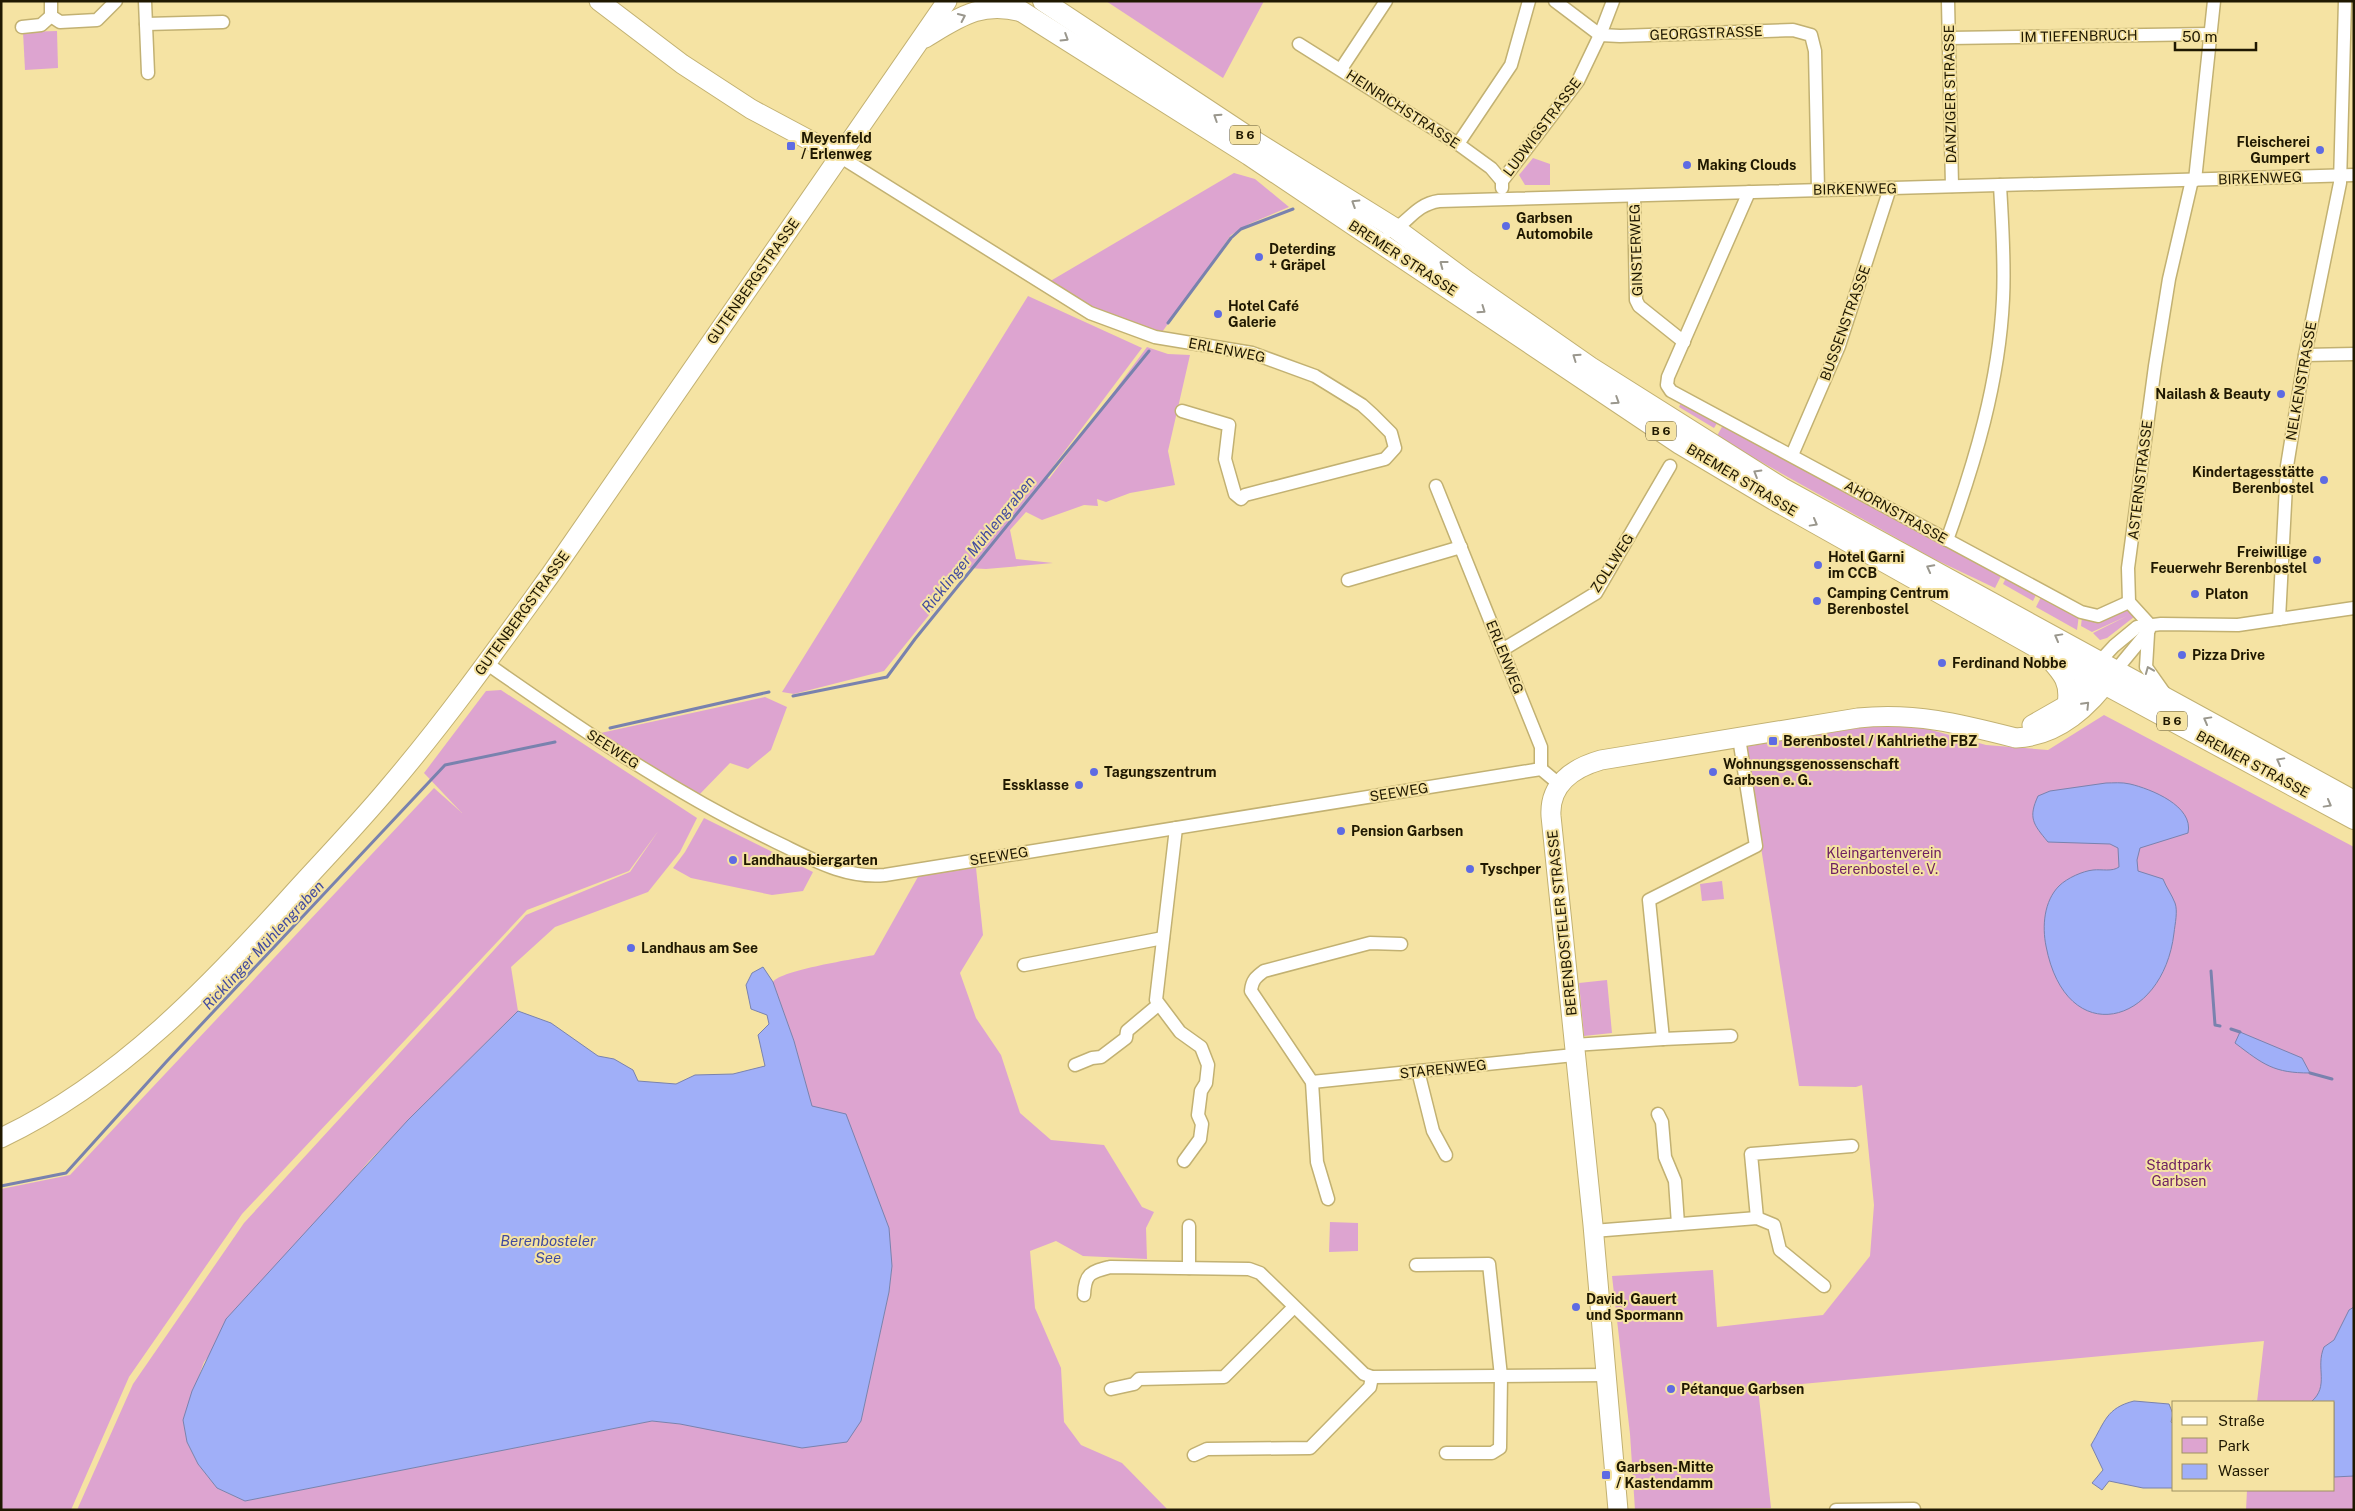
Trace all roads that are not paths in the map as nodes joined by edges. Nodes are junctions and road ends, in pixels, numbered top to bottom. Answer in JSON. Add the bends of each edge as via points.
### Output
{"nodes":[{"id":1,"x":51,"y":1,"type":"edge"},
{"id":2,"x":116,"y":1,"type":"edge"},
{"id":3,"x":145,"y":1,"type":"edge"},
{"id":4,"x":599,"y":1,"type":"edge"},
{"id":5,"x":1005,"y":1,"type":"edge"},
{"id":6,"x":1043,"y":1,"type":"edge"},
{"id":7,"x":1386,"y":1,"type":"edge"},
{"id":8,"x":1529,"y":1,"type":"edge"},
{"id":9,"x":1555,"y":1,"type":"edge"},
{"id":10,"x":1613,"y":1,"type":"edge"},
{"id":11,"x":1948,"y":1,"type":"edge"},
{"id":12,"x":2214,"y":1,"type":"edge"},
{"id":13,"x":2345,"y":1,"type":"edge"},
{"id":14,"x":940,"y":6,"type":"edge"},
{"id":15,"x":1023,"y":12,"type":"junction"},
{"id":16,"x":52,"y":16,"type":"junction"},
{"id":17,"x":222,"y":22,"type":"dead end"},
{"id":18,"x":146,"y":24,"type":"junction"},
{"id":19,"x":22,"y":27,"type":"dead end"},
{"id":20,"x":2210,"y":34,"type":"junction"},
{"id":21,"x":1600,"y":35,"type":"junction"},
{"id":22,"x":1949,"y":38,"type":"junction"},
{"id":23,"x":920,"y":41,"type":"junction"},
{"id":24,"x":1299,"y":44,"type":"dead end"},
{"id":25,"x":1341,"y":69,"type":"junction"},
{"id":26,"x":148,"y":73,"type":"dead end"},
{"id":27,"x":1458,"y":144,"type":"junction"},
{"id":28,"x":839,"y":156,"type":"junction"},
{"id":29,"x":2340,"y":176,"type":"junction"},
{"id":30,"x":2354,"y":176,"type":"edge"},
{"id":31,"x":2193,"y":180,"type":"junction"},
{"id":32,"x":1502,"y":181,"type":"junction"},
{"id":33,"x":1818,"y":184,"type":"junction"},
{"id":34,"x":2000,"y":185,"type":"junction"},
{"id":35,"x":1952,"y":186,"type":"junction"},
{"id":36,"x":1890,"y":188,"type":"junction"},
{"id":37,"x":1749,"y":192,"type":"junction"},
{"id":38,"x":1634,"y":196,"type":"junction"},
{"id":39,"x":1502,"y":198,"type":"junction"},
{"id":40,"x":1396,"y":229,"type":"junction"},
{"id":41,"x":1367,"y":236,"type":"junction"},
{"id":42,"x":1684,"y":342,"type":"junction"},
{"id":43,"x":2354,"y":354,"type":"edge"},
{"id":44,"x":2305,"y":355,"type":"junction"},
{"id":45,"x":1182,"y":411,"type":"dead end"},
{"id":46,"x":1792,"y":455,"type":"junction"},
{"id":47,"x":1670,"y":466,"type":"dead end"},
{"id":48,"x":1436,"y":486,"type":"dead end"},
{"id":49,"x":1947,"y":540,"type":"junction"},
{"id":50,"x":1461,"y":547,"type":"junction"},
{"id":51,"x":1348,"y":580,"type":"dead end"},
{"id":52,"x":2129,"y":602,"type":"junction"},
{"id":53,"x":2354,"y":608,"type":"edge"},
{"id":54,"x":2279,"y":619,"type":"junction"},
{"id":55,"x":2149,"y":630,"type":"junction"},
{"id":56,"x":1502,"y":650,"type":"junction"},
{"id":57,"x":2043,"y":651,"type":"junction"},
{"id":58,"x":486,"y":663,"type":"junction"},
{"id":59,"x":2102,"y":673,"type":"junction"},
{"id":60,"x":2170,"y":700,"type":"junction"},
{"id":61,"x":2067,"y":705,"type":"junction"},
{"id":62,"x":1994,"y":733,"type":"junction"},
{"id":63,"x":1738,"y":738,"type":"junction"},
{"id":64,"x":1541,"y":769,"type":"junction"},
{"id":65,"x":1559,"y":784,"type":"junction"},
{"id":66,"x":2354,"y":801,"type":"edge"},
{"id":67,"x":2354,"y":819,"type":"edge"},
{"id":68,"x":1176,"y":828,"type":"junction"},
{"id":69,"x":1163,"y":938,"type":"junction"},
{"id":70,"x":1400,"y":944,"type":"dead end"},
{"id":71,"x":1024,"y":965,"type":"dead end"},
{"id":72,"x":1158,"y":1005,"type":"junction"},
{"id":73,"x":1731,"y":1036,"type":"dead end"},
{"id":74,"x":1663,"y":1040,"type":"junction"},
{"id":75,"x":1574,"y":1050,"type":"junction"},
{"id":76,"x":1075,"y":1065,"type":"dead end"},
{"id":77,"x":1418,"y":1071,"type":"junction"},
{"id":78,"x":1312,"y":1082,"type":"junction"},
{"id":79,"x":1658,"y":1114,"type":"dead end"},
{"id":80,"x":1,"y":1138,"type":"edge"},
{"id":81,"x":1852,"y":1146,"type":"dead end"},
{"id":82,"x":1446,"y":1155,"type":"dead end"},
{"id":83,"x":1184,"y":1161,"type":"dead end"},
{"id":84,"x":1328,"y":1199,"type":"dead end"},
{"id":85,"x":1757,"y":1218,"type":"junction"},
{"id":86,"x":1678,"y":1224,"type":"junction"},
{"id":87,"x":1189,"y":1226,"type":"dead end"},
{"id":88,"x":1593,"y":1231,"type":"junction"},
{"id":89,"x":1416,"y":1265,"type":"dead end"},
{"id":90,"x":1189,"y":1268,"type":"junction"},
{"id":91,"x":1824,"y":1286,"type":"dead end"},
{"id":92,"x":1084,"y":1295,"type":"dead end"},
{"id":93,"x":1294,"y":1307,"type":"junction"},
{"id":94,"x":1607,"y":1375,"type":"junction"},
{"id":95,"x":1501,"y":1376,"type":"junction"},
{"id":96,"x":1372,"y":1377,"type":"junction"},
{"id":97,"x":1111,"y":1389,"type":"dead end"},
{"id":98,"x":1446,"y":1453,"type":"dead end"},
{"id":99,"x":1194,"y":1455,"type":"dead end"},
{"id":100,"x":1914,"y":1509,"type":"edge"},
{"id":101,"x":1618,"y":1510,"type":"edge"},
{"id":102,"x":1836,"y":1510,"type":"edge"}],
"edges":[{"from":1,"to":16,"type":"street"},
{"from":2,"to":16,"type":"street","via":[[97,20],[60,22]]},
{"from":3,"to":18,"type":"street"},
{"from":4,"to":28,"type":"street","via":[[682,64],[751,108]]},
{"from":5,"to":15,"type":"main road","name":"BREMER STRASSE","number":"B 6"},
{"from":40,"to":6,"type":"main road","name":"BREMER STRASSE","number":"B 6","one_way":true,"via":[[1256,142]]},
{"from":7,"to":25,"type":"street"},
{"from":8,"to":27,"type":"street","via":[[1510,65]]},
{"from":9,"to":21,"type":"street"},
{"from":10,"to":21,"type":"street","name":"LUDWIGSTRASSE"},
{"from":11,"to":22,"type":"street","name":"DANZIGER STRASSE"},
{"from":12,"to":20,"type":"street","name":"ASTERNSTRASSE"},
{"from":13,"to":29,"type":"street","name":"NELKENSTRASSE"},
{"from":14,"to":23,"type":"street","name":"GUTENBERGSTRASSE"},
{"from":23,"to":15,"type":"street","one_way":true,"via":[[962,16],[982,9],[1000,7]]},
{"from":15,"to":41,"type":"main road","name":"BREMER STRASSE","number":"B 6","one_way":true,"via":[[1249,155]]},
{"from":16,"to":19,"type":"street","via":[[41,26]]},
{"from":17,"to":18,"type":"street"},
{"from":18,"to":26,"type":"street"},
{"from":20,"to":22,"type":"street","name":"IM TIEFENBRUCH"},
{"from":20,"to":31,"type":"street","name":"ASTERNSTRASSE"},
{"from":21,"to":32,"type":"street","name":"LUDWIGSTRASSE","via":[[1578,81]]},
{"from":21,"to":33,"type":"street","name":"GEORGSTRASSE","via":[[1793,30],[1811,35],[1815,51]]},
{"from":22,"to":35,"type":"street","name":"DANZIGER STRASSE"},
{"from":23,"to":28,"type":"street","name":"GUTENBERGSTRASSE"},
{"from":24,"to":25,"type":"street","name":"HEINRICHSTRASSE"},
{"from":25,"to":27,"type":"street","name":"HEINRICHSTRASSE"},
{"from":27,"to":32,"type":"street","name":"HEINRICHSTRASSE","via":[[1492,168]]},
{"from":28,"to":45,"type":"street","name":"ERLENWEG","via":[[1090,314],[1155,337],[1252,353],[1315,376],[1362,405],[1392,433],[1395,448],[1386,459],[1245,495],[1241,499],[1235,494],[1225,458],[1229,425]]},
{"from":28,"to":58,"type":"street","name":"GUTENBERGSTRASSE"},
{"from":29,"to":30,"type":"street","name":"BIRKENWEG"},
{"from":29,"to":31,"type":"street","name":"BIRKENWEG"},
{"from":29,"to":44,"type":"street","name":"NELKENSTRASSE"},
{"from":31,"to":34,"type":"street","name":"BIRKENWEG"},
{"from":31,"to":52,"type":"street","name":"ASTERNSTRASSE","via":[[2169,279],[2155,366],[2128,568]]},
{"from":32,"to":39,"type":"street","name":"LUDWIGSTRASSE"},
{"from":33,"to":36,"type":"street","name":"BIRKENWEG"},
{"from":33,"to":37,"type":"street","name":"BIRKENWEG"},
{"from":34,"to":35,"type":"street","name":"BIRKENWEG"},
{"from":34,"to":49,"type":"street","via":[[2003,300],[1996,366],[1974,462]]},
{"from":35,"to":36,"type":"street","name":"BIRKENWEG"},
{"from":36,"to":46,"type":"street","name":"BUSSENSTRASSE","via":[[1838,346]]},
{"from":37,"to":38,"type":"street","name":"BIRKENWEG"},
{"from":37,"to":42,"type":"street"},
{"from":38,"to":39,"type":"street","name":"BIRKENWEG"},
{"from":38,"to":42,"type":"street","name":"GINSTERWEG","via":[[1636,300],[1639,306]]},
{"from":39,"to":40,"type":"street","name":"BIRKENWEG","via":[[1430,202],[1413,212]]},
{"from":40,"to":41,"type":"street"},
{"from":59,"to":40,"type":"main road","name":"BREMER STRASSE","number":"B 6","one_way":true,"via":[[1694,435],[1590,367]]},
{"from":41,"to":57,"type":"main road","name":"BREMER STRASSE","number":"B 6","one_way":true,"via":[[1474,304],[1680,444]]},
{"from":42,"to":46,"type":"street","name":"AHORNSTRASSE","via":[[1667,386]]},
{"from":43,"to":44,"type":"street"},
{"from":44,"to":54,"type":"street","name":"NELKENSTRASSE","via":[[2287,466]]},
{"from":46,"to":49,"type":"street","name":"AHORNSTRASSE"},
{"from":47,"to":56,"type":"street","name":"ZOLLWEG","via":[[1596,593]]},
{"from":48,"to":50,"type":"street","name":"ERLENWEG"},
{"from":49,"to":52,"type":"street","name":"AHORNSTRASSE","via":[[2088,615],[2102,615]]},
{"from":50,"to":51,"type":"street"},
{"from":50,"to":56,"type":"street","name":"ERLENWEG"},
{"from":52,"to":55,"type":"street"},
{"from":53,"to":54,"type":"street"},
{"from":54,"to":55,"type":"street","via":[[2238,625]]},
{"from":55,"to":59,"type":"street"},
{"from":55,"to":59,"type":"street","via":[[2137,627],[2114,646]]},
{"from":60,"to":55,"type":"street","one_way":true,"via":[[2146,667]]},
{"from":56,"to":64,"type":"street","name":"ERLENWEG","via":[[1541,747]]},
{"from":57,"to":59,"type":"main road","name":"BREMER STRASSE","number":"B 6"},
{"from":57,"to":61,"type":"street","via":[[2066,680],[2069,692]]},
{"from":58,"to":68,"type":"street","name":"SEEWEG","via":[[604,744],[708,808],[845,873],[885,875]]},
{"from":58,"to":80,"type":"street","name":"GUTENBERGSTRASSE","via":[[390,787],[258,933],[193,999],[126,1060],[31,1124]]},
{"from":59,"to":60,"type":"main road","name":"BREMER STRASSE","number":"B 6"},
{"from":59,"to":61,"type":"street","name":"BERENBOSTELER STRASSE"},
{"from":62,"to":59,"type":"street","name":"BERENBOSTELER STRASSE","one_way":true,"via":[[2026,738],[2065,724]]},
{"from":59,"to":67,"type":"main road","name":"BREMER STRASSE","number":"B 6","one_way":true},
{"from":66,"to":60,"type":"main road","name":"BREMER STRASSE","number":"B 6","one_way":true},
{"from":61,"to":62,"type":"street","name":"BERENBOSTELER STRASSE","via":[[2036,723]]},
{"from":62,"to":63,"type":"street","name":"BERENBOSTELER STRASSE","via":[[1924,717],[1884,715]]},
{"from":63,"to":65,"type":"street","name":"BERENBOSTELER STRASSE","via":[[1601,760],[1574,770]]},
{"from":63,"to":74,"type":"street","via":[[1756,846],[1649,900]]},
{"from":64,"to":65,"type":"street"},
{"from":64,"to":68,"type":"street","name":"SEEWEG"},
{"from":65,"to":75,"type":"street","name":"BERENBOSTELER STRASSE","via":[[1550,807]]},
{"from":68,"to":69,"type":"street"},
{"from":69,"to":71,"type":"street"},
{"from":69,"to":72,"type":"street","via":[[1155,992]]},
{"from":70,"to":78,"type":"street","via":[[1370,943],[1255,977],[1251,991]]},
{"from":72,"to":76,"type":"street","via":[[1128,1031],[1126,1038],[1101,1057]]},
{"from":72,"to":83,"type":"street","via":[[1180,1032],[1201,1046],[1208,1065],[1198,1115],[1202,1124],[1200,1139]]},
{"from":73,"to":74,"type":"street","name":"STARENWEG"},
{"from":74,"to":75,"type":"street","name":"STARENWEG"},
{"from":75,"to":77,"type":"street","name":"STARENWEG"},
{"from":75,"to":88,"type":"street","name":"BERENBOSTELER STRASSE"},
{"from":77,"to":78,"type":"street","name":"STARENWEG"},
{"from":77,"to":82,"type":"street","via":[[1433,1131]]},
{"from":78,"to":84,"type":"street","via":[[1317,1162]]},
{"from":79,"to":86,"type":"street","via":[[1662,1122],[1665,1157],[1675,1181]]},
{"from":81,"to":85,"type":"street","via":[[1751,1154]]},
{"from":85,"to":86,"type":"street"},
{"from":85,"to":91,"type":"street","via":[[1774,1225],[1780,1250]]},
{"from":86,"to":88,"type":"street"},
{"from":87,"to":90,"type":"street"},
{"from":88,"to":94,"type":"street","name":"BERENBOSTELER STRASSE"},
{"from":89,"to":95,"type":"street","via":[[1489,1264]]},
{"from":90,"to":92,"type":"street","via":[[1110,1267],[1092,1272],[1084,1282]]},
{"from":90,"to":93,"type":"street","via":[[1255,1270]]},
{"from":93,"to":96,"type":"street","via":[[1364,1374]]},
{"from":93,"to":97,"type":"street","via":[[1224,1377],[1139,1380]]},
{"from":94,"to":95,"type":"street"},
{"from":94,"to":101,"type":"street","name":"BERENBOSTELER STRASSE"},
{"from":95,"to":96,"type":"street"},
{"from":95,"to":98,"type":"street","via":[[1498,1451]]},
{"from":96,"to":99,"type":"street","via":[[1370,1387],[1310,1448],[1207,1449]]},
{"from":100,"to":102,"type":"street"}]}
